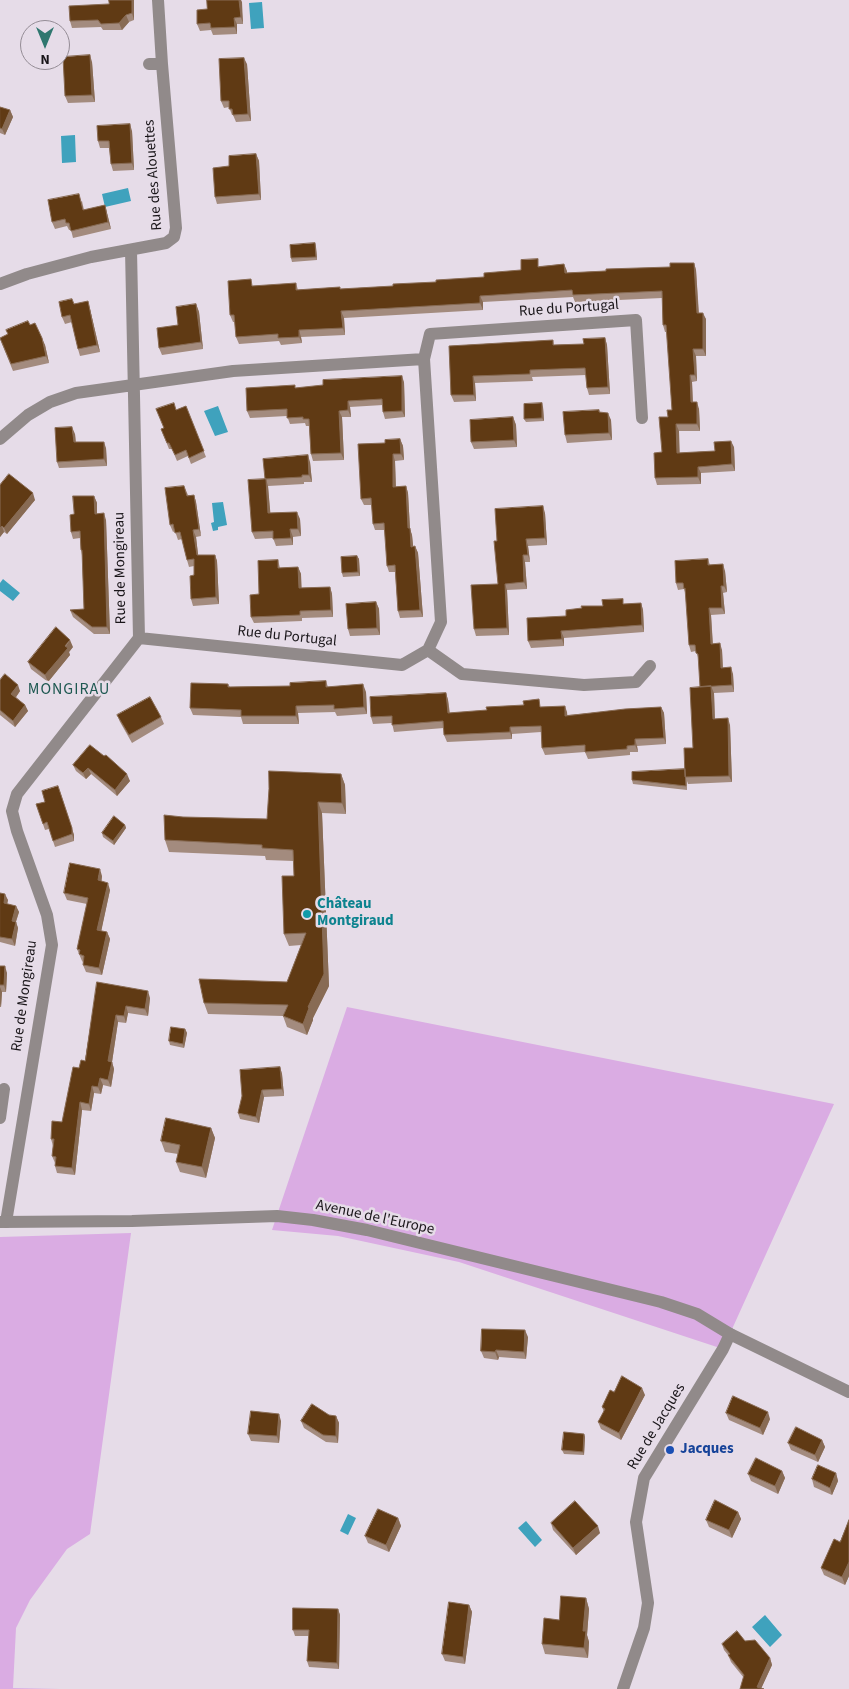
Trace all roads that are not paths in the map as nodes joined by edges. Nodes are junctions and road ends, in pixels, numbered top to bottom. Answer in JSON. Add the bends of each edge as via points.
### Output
{"nodes":[{"id":1,"x":158,"y":0,"type":"edge"},
{"id":2,"x":131,"y":250,"type":"junction"},
{"id":3,"x":0,"y":284,"type":"edge"},
{"id":4,"x":424,"y":358,"type":"junction"},
{"id":5,"x":133,"y":386,"type":"junction"},
{"id":6,"x":642,"y":418,"type":"dead end"},
{"id":7,"x":0,"y":440,"type":"edge"},
{"id":8,"x":139,"y":638,"type":"junction"},
{"id":9,"x":428,"y":650,"type":"junction"},
{"id":10,"x":650,"y":666,"type":"dead end"},
{"id":11,"x":2,"y":1089,"type":"edge"},
{"id":12,"x":27,"y":1089,"type":"junction"},
{"id":13,"x":0,"y":1118,"type":"edge"},
{"id":14,"x":3,"y":1222,"type":"edge"},
{"id":15,"x":730,"y":1334,"type":"junction"},
{"id":16,"x":849,"y":1392,"type":"edge"},
{"id":17,"x":623,"y":1689,"type":"edge"}],
"edges":[{"from":1,"to":2,"type":"street","name":"Rue des Alouettes","via":[[155,64],[176,228],[174,237],[166,243]]},
{"from":2,"to":3,"type":"street","name":"Rue des Alouettes","via":[[91,257]]},
{"from":2,"to":5,"type":"street","name":"Rue de Mongireau"},
{"from":4,"to":5,"type":"street","via":[[233,372]]},
{"from":4,"to":6,"type":"street","name":"Rue du Portugal","via":[[430,334],[636,320]]},
{"from":4,"to":9,"type":"street","name":"Rue du Portugal","via":[[441,622]]},
{"from":5,"to":7,"type":"street","via":[[76,393],[50,402],[28,415]]},
{"from":5,"to":8,"type":"street","name":"Rue de Mongireau"},
{"from":8,"to":9,"type":"street","name":"Rue du Portugal","via":[[402,665]]},
{"from":8,"to":12,"type":"street","name":"Rue de Mongireau","via":[[17,794],[12,811],[47,915],[52,945]]},
{"from":9,"to":10,"type":"street","via":[[462,674],[584,685],[636,682]]},
{"from":11,"to":12,"type":"street"},
{"from":11,"to":13,"type":"street"},
{"from":12,"to":14,"type":"street","name":"Rue de Mongireau"},
{"from":14,"to":15,"type":"street","name":"Avenue de l'Europe","via":[[277,1216],[313,1220],[367,1230],[661,1302],[696,1314]]},
{"from":15,"to":16,"type":"street","name":"Avenue de l'Europe"},
{"from":15,"to":17,"type":"street","name":"Rue de Jacques","via":[[644,1478],[636,1522],[648,1603],[644,1628]]}]}
